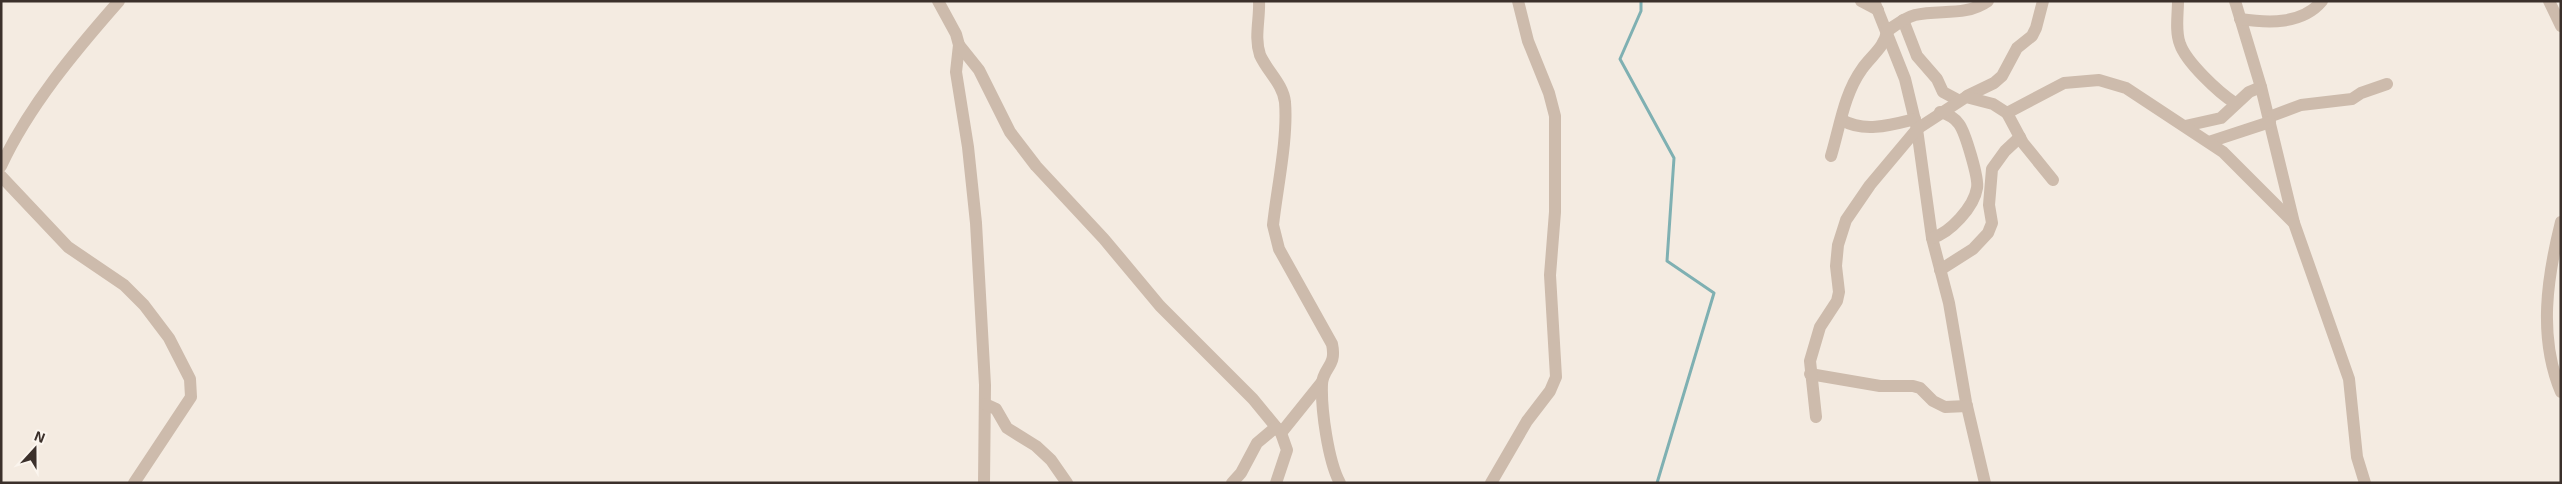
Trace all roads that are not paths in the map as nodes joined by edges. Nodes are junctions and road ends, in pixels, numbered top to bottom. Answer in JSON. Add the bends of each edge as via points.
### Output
{"nodes":[{"id":1,"x":119,"y":1,"type":"edge"},
{"id":2,"x":938,"y":1,"type":"edge"},
{"id":3,"x":1259,"y":1,"type":"edge"},
{"id":4,"x":1518,"y":1,"type":"edge"},
{"id":5,"x":1861,"y":1,"type":"edge"},
{"id":6,"x":1988,"y":1,"type":"edge"},
{"id":7,"x":2043,"y":1,"type":"edge"},
{"id":8,"x":2178,"y":1,"type":"edge"},
{"id":9,"x":2235,"y":1,"type":"edge"},
{"id":10,"x":2322,"y":1,"type":"edge"},
{"id":11,"x":2549,"y":1,"type":"edge"},
{"id":12,"x":1876,"y":6,"type":"edge"},
{"id":13,"x":2240,"y":19,"type":"junction"},
{"id":14,"x":1903,"y":20,"type":"junction"},
{"id":15,"x":2561,"y":26,"type":"edge"},
{"id":16,"x":1887,"y":31,"type":"junction"},
{"id":17,"x":959,"y":45,"type":"junction"},
{"id":18,"x":2387,"y":84,"type":"dead end"},
{"id":19,"x":2262,"y":87,"type":"junction"},
{"id":20,"x":1963,"y":98,"type":"junction"},
{"id":21,"x":2235,"y":103,"type":"junction"},
{"id":22,"x":1940,"y":112,"type":"junction"},
{"id":23,"x":2007,"y":113,"type":"junction"},
{"id":24,"x":1842,"y":120,"type":"junction"},
{"id":25,"x":2270,"y":120,"type":"junction"},
{"id":26,"x":1916,"y":124,"type":"junction"},
{"id":27,"x":2185,"y":126,"type":"junction"},
{"id":28,"x":2020,"y":138,"type":"junction"},
{"id":29,"x":2209,"y":142,"type":"junction"},
{"id":30,"x":1832,"y":156,"type":"dead end"},
{"id":31,"x":1,"y":166,"type":"edge"},
{"id":32,"x":1,"y":176,"type":"edge"},
{"id":33,"x":2052,"y":180,"type":"dead end"},
{"id":34,"x":2561,"y":222,"type":"edge"},
{"id":35,"x":2294,"y":223,"type":"junction"},
{"id":36,"x":1932,"y":238,"type":"junction"},
{"id":37,"x":1940,"y":270,"type":"junction"},
{"id":38,"x":1810,"y":374,"type":"junction"},
{"id":39,"x":1322,"y":382,"type":"junction"},
{"id":40,"x":2561,"y":392,"type":"edge"},
{"id":41,"x":984,"y":404,"type":"junction"},
{"id":42,"x":1967,"y":406,"type":"junction"},
{"id":43,"x":1816,"y":417,"type":"dead end"},
{"id":44,"x":1278,"y":430,"type":"junction"},
{"id":45,"x":134,"y":483,"type":"edge"},
{"id":46,"x":984,"y":483,"type":"edge"},
{"id":47,"x":1067,"y":483,"type":"edge"},
{"id":48,"x":1232,"y":483,"type":"edge"},
{"id":49,"x":1276,"y":483,"type":"edge"},
{"id":50,"x":1340,"y":483,"type":"edge"},
{"id":51,"x":1491,"y":483,"type":"edge"},
{"id":52,"x":1985,"y":483,"type":"edge"},
{"id":53,"x":2365,"y":483,"type":"edge"}],
"edges":[{"from":1,"to":31,"type":"street","via":[[56,79],[13,142]]},
{"from":2,"to":17,"type":"street"},
{"from":3,"to":39,"type":"street","via":[[1257,43],[1260,55],[1285,100],[1274,236],[1332,344],[1334,356]]},
{"from":4,"to":51,"type":"street","via":[[1528,41],[1555,116],[1555,212],[1550,275],[1556,377]]},
{"from":5,"to":12,"type":"street"},
{"from":6,"to":14,"type":"street","via":[[1958,13],[1916,15]]},
{"from":7,"to":20,"type":"street","via":[[2032,36],[2016,48],[2002,76]]},
{"from":8,"to":21,"type":"street","via":[[2179,43],[2184,52],[2210,83]]},
{"from":9,"to":13,"type":"street"},
{"from":10,"to":13,"type":"street","via":[[2312,10],[2288,20]]},
{"from":11,"to":15,"type":"street"},
{"from":12,"to":16,"type":"street"},
{"from":13,"to":19,"type":"street"},
{"from":14,"to":16,"type":"street"},
{"from":14,"to":20,"type":"street","via":[[1917,56],[1943,92]]},
{"from":16,"to":24,"type":"street","via":[[1886,41],[1849,91]]},
{"from":16,"to":26,"type":"street","via":[[1905,79]]},
{"from":17,"to":41,"type":"street","via":[[956,72],[976,222]]},
{"from":17,"to":44,"type":"street","via":[[979,70],[1010,132],[1036,166],[1104,239],[1160,306],[1241,386]]},
{"from":18,"to":25,"type":"street","via":[[2352,99],[2300,105]]},
{"from":19,"to":21,"type":"street"},
{"from":19,"to":25,"type":"street"},
{"from":20,"to":22,"type":"street"},
{"from":20,"to":23,"type":"street","via":[[1993,104]]},
{"from":21,"to":27,"type":"street","via":[[2221,118]]},
{"from":22,"to":26,"type":"street"},
{"from":22,"to":36,"type":"street","via":[[1952,118],[1962,130],[1977,188],[1966,210],[1941,236]]},
{"from":23,"to":27,"type":"street","via":[[2064,83],[2099,80],[2126,88]]},
{"from":23,"to":28,"type":"street"},
{"from":24,"to":26,"type":"street","via":[[1862,127]]},
{"from":24,"to":30,"type":"street"},
{"from":25,"to":29,"type":"street"},
{"from":25,"to":35,"type":"street"},
{"from":26,"to":36,"type":"street"},
{"from":26,"to":38,"type":"street","via":[[1846,220],[1837,254],[1837,301],[1815,339]]},
{"from":27,"to":29,"type":"street"},
{"from":28,"to":33,"type":"street"},
{"from":28,"to":37,"type":"street","via":[[2005,151],[1992,170],[1989,205],[1992,223],[1988,232],[1973,249]]},
{"from":29,"to":35,"type":"street"},
{"from":32,"to":45,"type":"street","via":[[68,247],[124,285],[144,305],[168,338],[190,379],[191,397]]},
{"from":34,"to":40,"type":"street","via":[[2548,290],[2546,332],[2553,372]]},
{"from":35,"to":53,"type":"street","via":[[2349,379],[2357,457]]},
{"from":36,"to":37,"type":"street"},
{"from":37,"to":42,"type":"street"},
{"from":38,"to":42,"type":"street","via":[[1880,386],[1913,386],[1945,406]]},
{"from":38,"to":43,"type":"street"},
{"from":39,"to":44,"type":"street"},
{"from":39,"to":50,"type":"street","via":[[1329,454]]},
{"from":41,"to":46,"type":"street"},
{"from":41,"to":47,"type":"street","via":[[996,409],[1011,432],[1047,456]]},
{"from":42,"to":52,"type":"street"},
{"from":44,"to":48,"type":"street","via":[[1257,443]]},
{"from":44,"to":49,"type":"street","via":[[1287,450]]}]}
